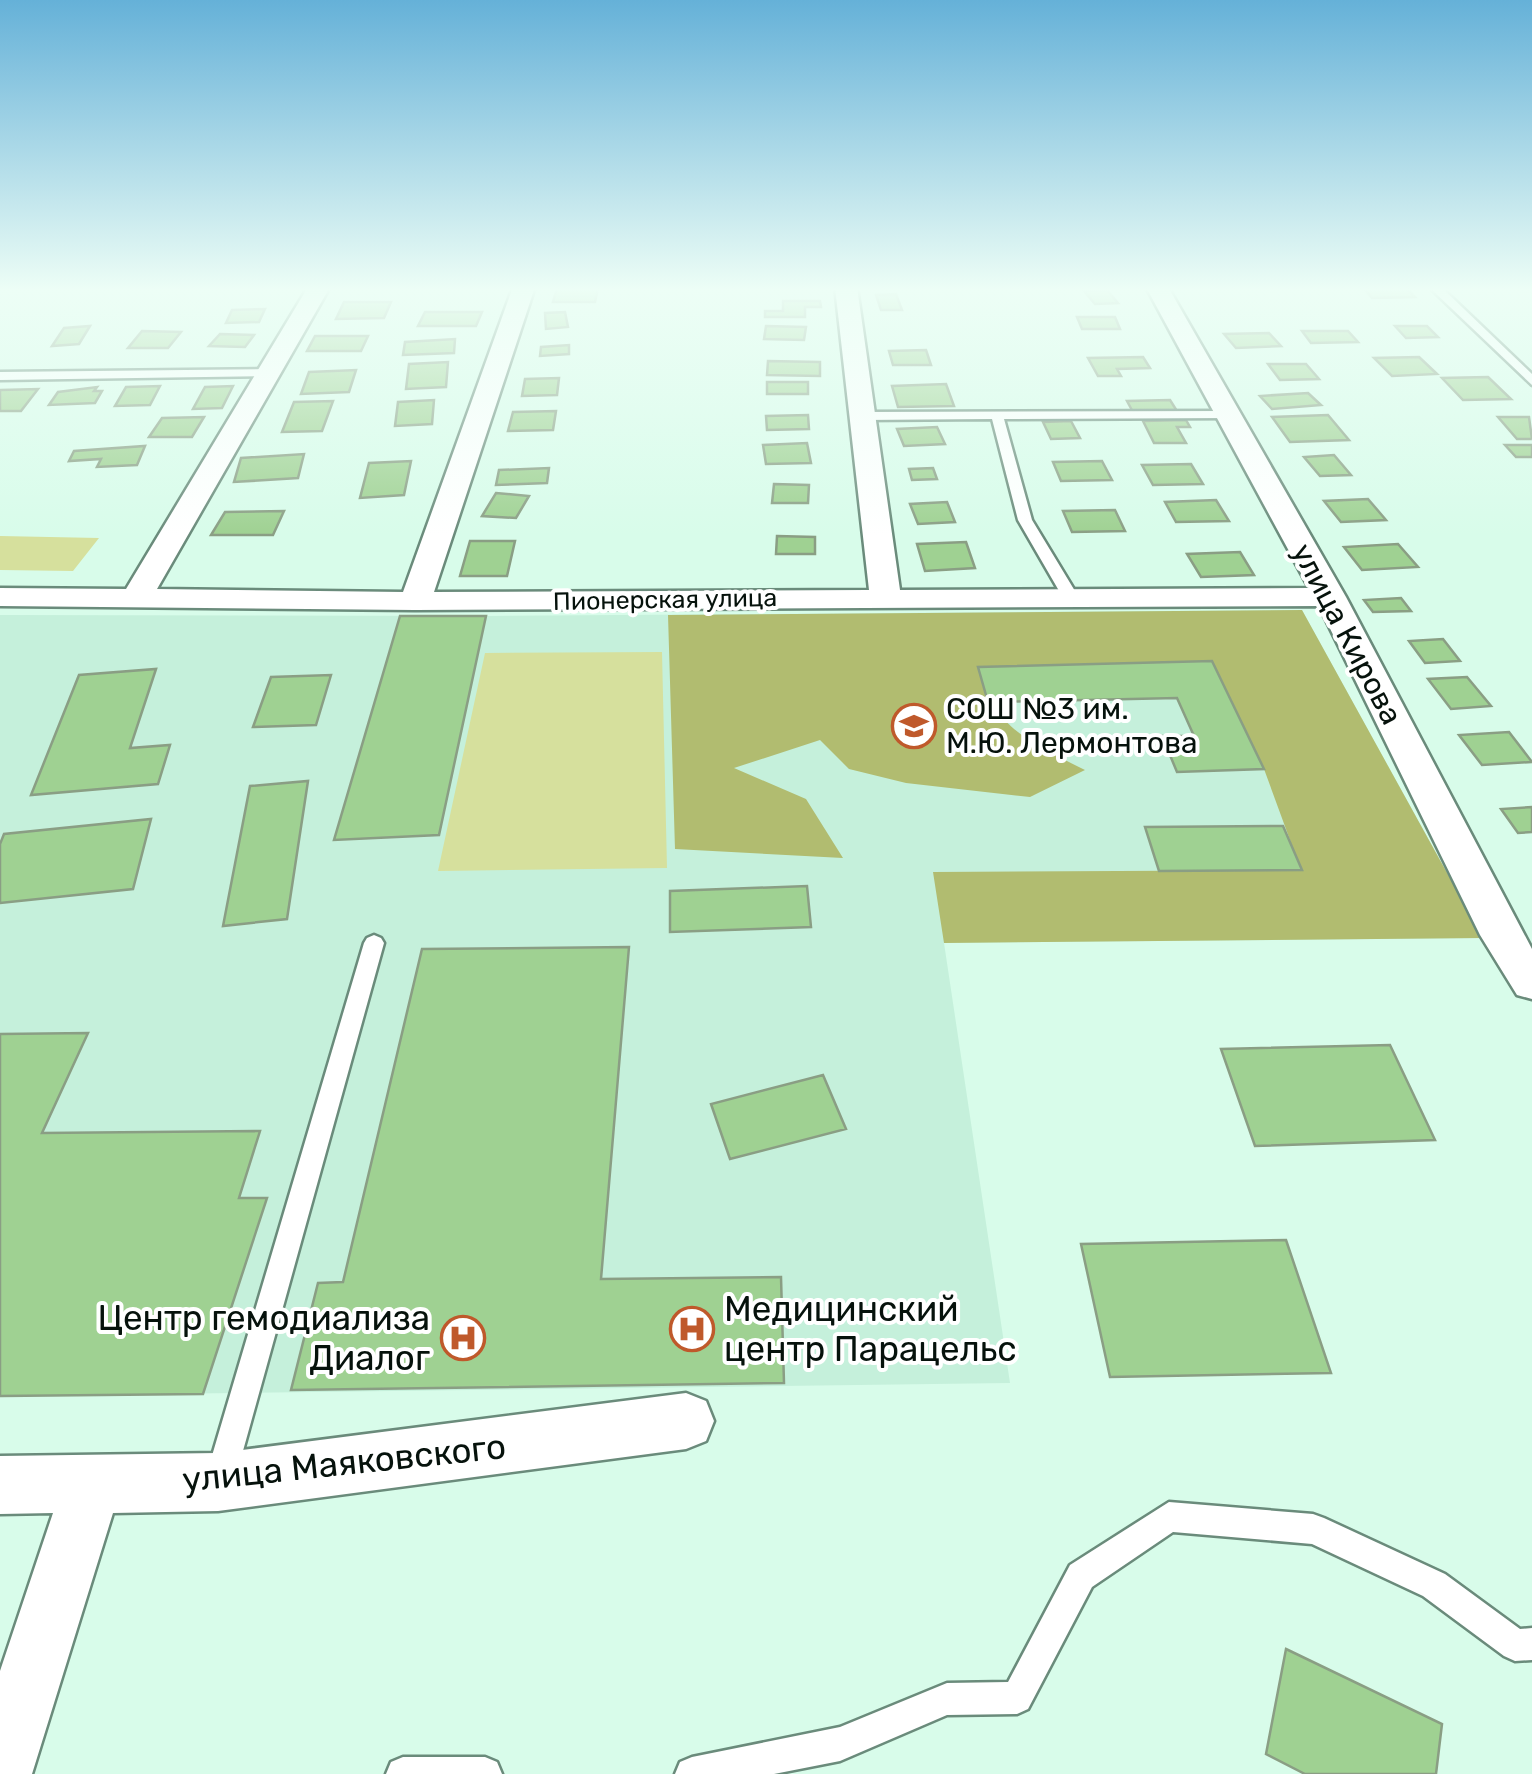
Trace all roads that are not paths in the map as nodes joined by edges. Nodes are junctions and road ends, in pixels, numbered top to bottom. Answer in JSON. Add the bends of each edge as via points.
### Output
{"nodes":[{"id":1,"x":496,"y":370,"type":"edge"},
{"id":2,"x":856,"y":370,"type":"edge"},
{"id":3,"x":1204,"y":370,"type":"edge"},
{"id":4,"x":270,"y":372,"type":"joint"},
{"id":5,"x":0,"y":376,"type":"edge"},
{"id":6,"x":1229,"y":415,"type":"junction"},
{"id":7,"x":862,"y":416,"type":"junction"},
{"id":8,"x":996,"y":416,"type":"junction"},
{"id":9,"x":885,"y":596,"type":"junction"},
{"id":10,"x":1070,"y":596,"type":"junction"},
{"id":11,"x":1330,"y":596,"type":"junction"},
{"id":12,"x":0,"y":597,"type":"edge"},
{"id":13,"x":136,"y":597,"type":"junction"},
{"id":14,"x":415,"y":602,"type":"junction"},
{"id":15,"x":374,"y":943,"type":"dead end"},
{"id":16,"x":1532,"y":983,"type":"edge"},
{"id":17,"x":686,"y":1422,"type":"dead end"},
{"id":18,"x":218,"y":1482,"type":"junction"},
{"id":19,"x":0,"y":1485,"type":"edge"},
{"id":20,"x":92,"y":1485,"type":"junction"},
{"id":21,"x":1532,"y":1644,"type":"edge"},
{"id":22,"x":0,"y":1771,"type":"edge"},
{"id":23,"x":404,"y":1774,"type":"edge"},
{"id":24,"x":485,"y":1774,"type":"edge"},
{"id":25,"x":692,"y":1774,"type":"edge"}],
"edges":[{"from":1,"to":14,"type":"street"},
{"from":2,"to":7,"type":"street"},
{"from":3,"to":6,"type":"street","name":"улица Кирова"},
{"from":4,"to":5,"type":"lane"},
{"from":4,"to":13,"type":"street"},
{"from":6,"to":8,"type":"lane"},
{"from":6,"to":11,"type":"street","name":"улица Кирова"},
{"from":7,"to":8,"type":"lane"},
{"from":7,"to":9,"type":"street"},
{"from":8,"to":10,"type":"lane","via":[[1025,520]]},
{"from":9,"to":10,"type":"street","name":"Пионерская улица"},
{"from":9,"to":14,"type":"street","name":"Пионерская улица"},
{"from":10,"to":11,"type":"street","name":"Пионерская улица"},
{"from":11,"to":16,"type":"street","name":"улица Кирова","via":[[1501,935]]},
{"from":12,"to":13,"type":"street","name":"Пионерская улица"},
{"from":13,"to":14,"type":"street","name":"Пионерская улица"},
{"from":15,"to":18,"type":"lane"},
{"from":17,"to":18,"type":"street","name":"улица Маяковского"},
{"from":18,"to":20,"type":"street","name":"улица Маяковского"},
{"from":19,"to":20,"type":"street","name":"улица Маяковского"},
{"from":20,"to":22,"type":"street"},
{"from":21,"to":25,"type":"lane","via":[[1515,1646],[1434,1585],[1313,1529],[1169,1517],[1081,1576],[1018,1698],[947,1699],[840,1744]]},
{"from":23,"to":24,"type":"lane"}]}
